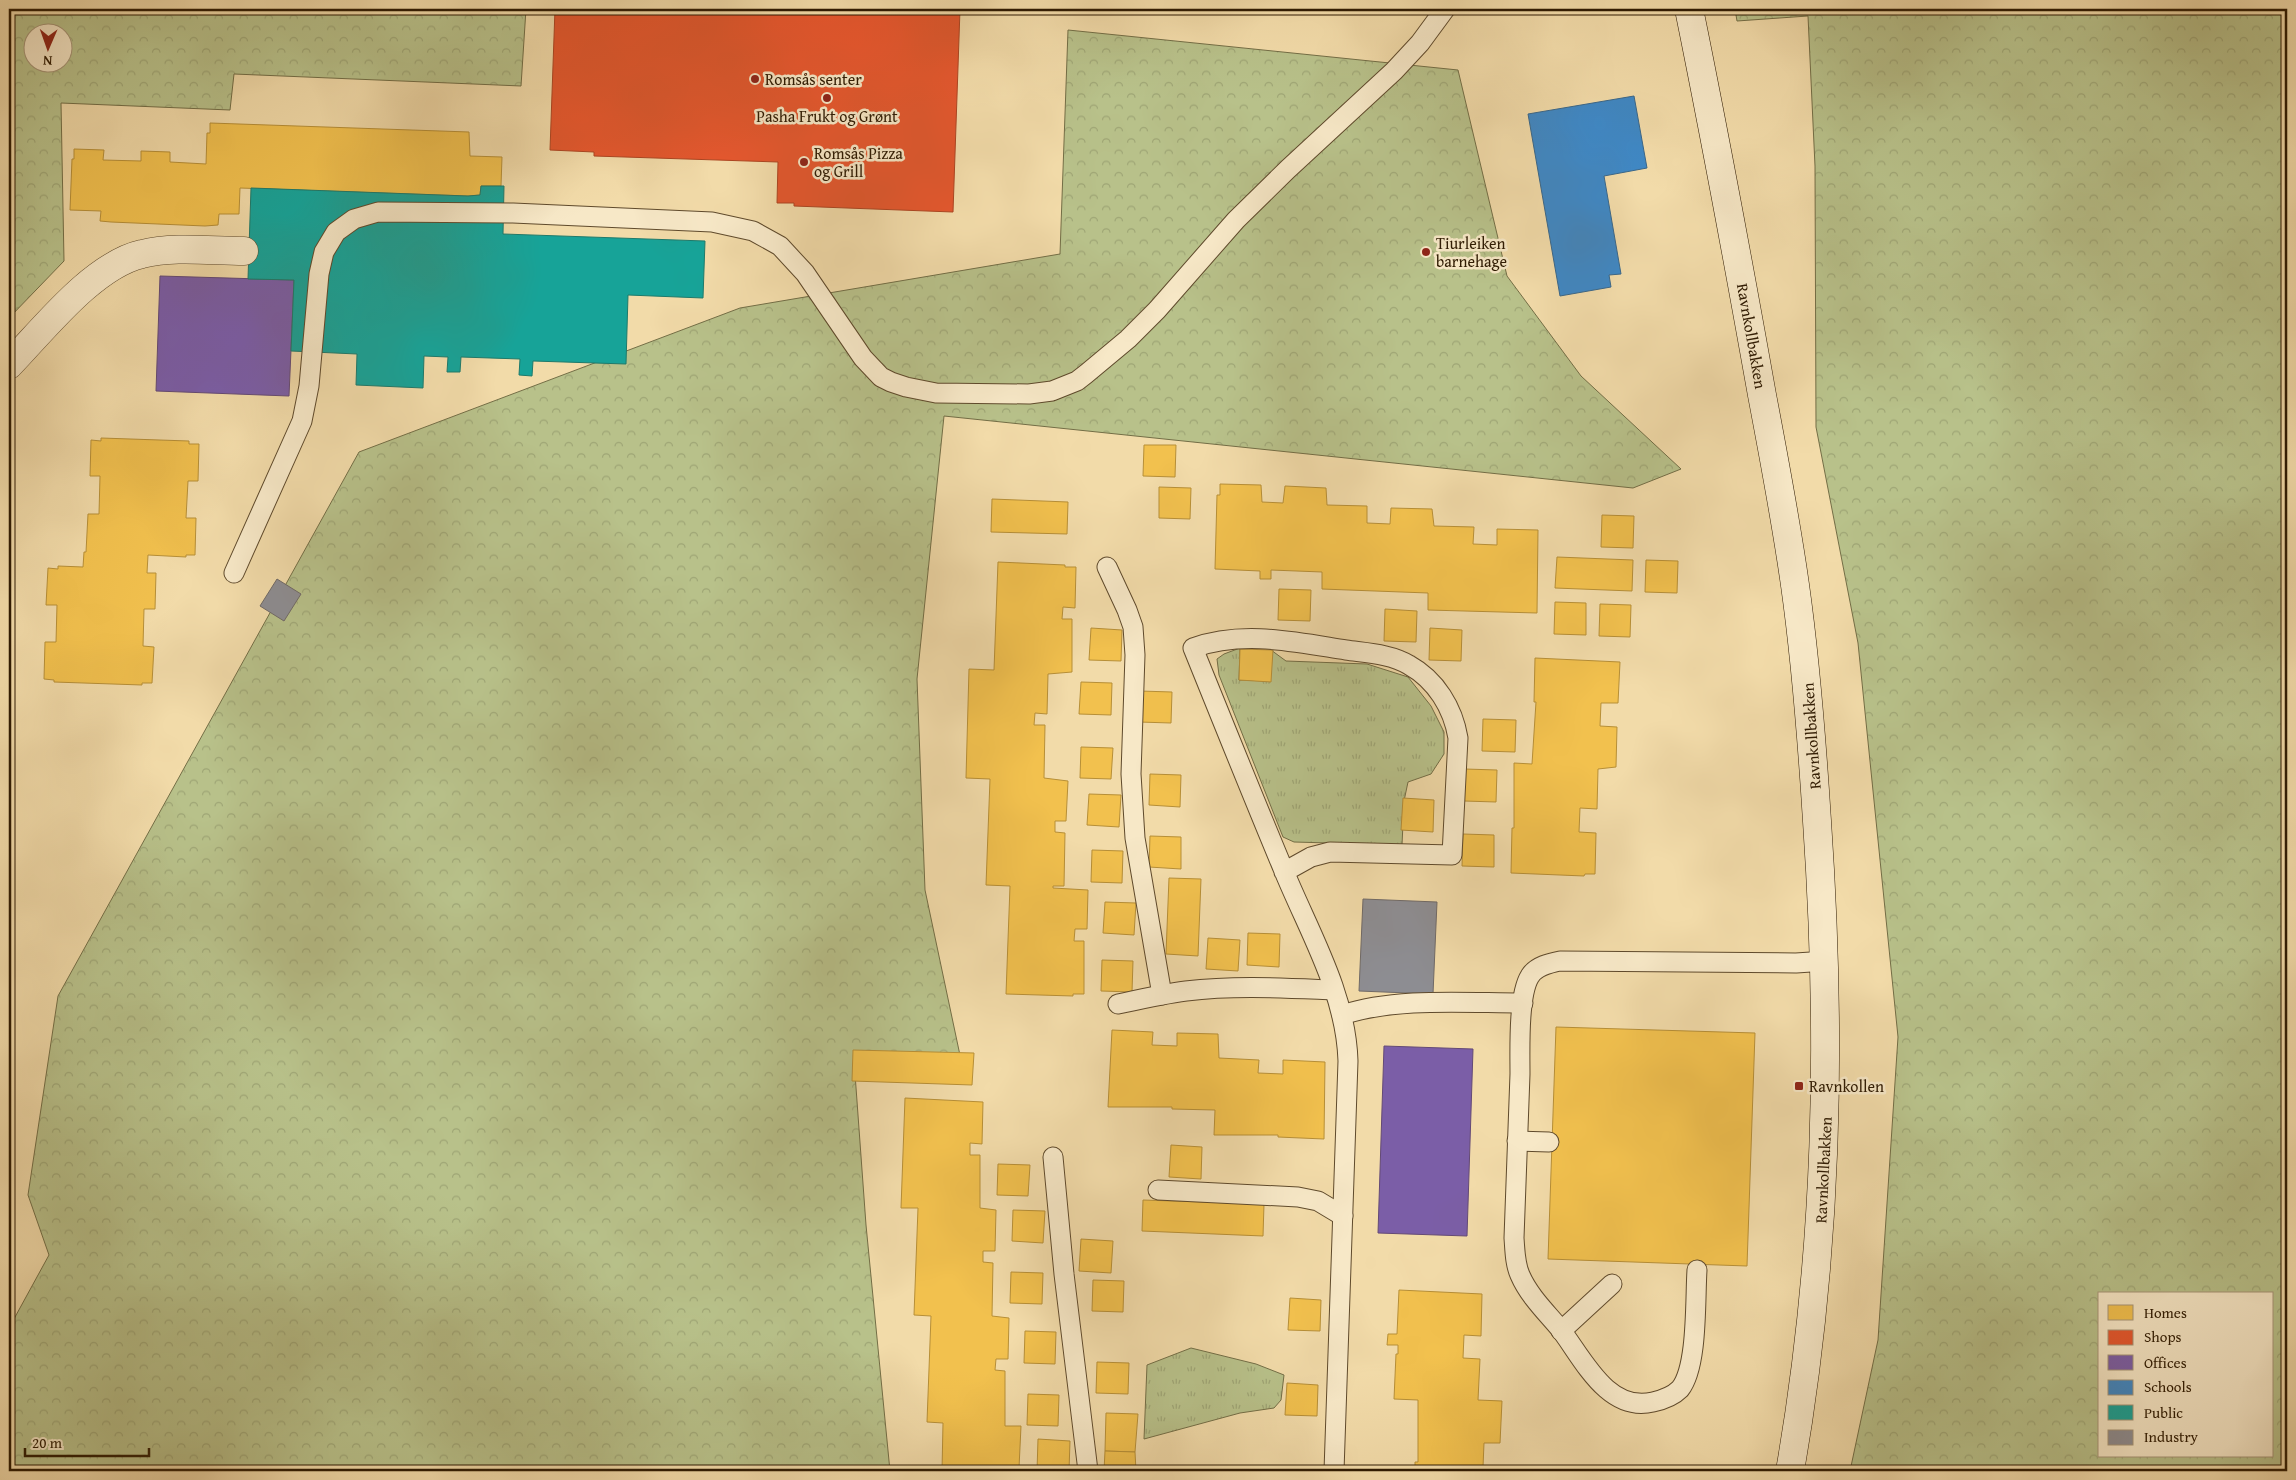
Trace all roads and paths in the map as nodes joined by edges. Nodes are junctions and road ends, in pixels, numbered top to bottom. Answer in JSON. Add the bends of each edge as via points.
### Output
{"nodes":[{"id":1,"x":1445,"y":9,"type":"edge"},
{"id":2,"x":1689,"y":9,"type":"edge"},
{"id":3,"x":244,"y":251,"type":"dead end"},
{"id":4,"x":9,"y":365,"type":"edge"},
{"id":5,"x":1107,"y":568,"type":"dead end"},
{"id":6,"x":234,"y":573,"type":"dead end"},
{"id":7,"x":1284,"y":872,"type":"junction"},
{"id":8,"x":1826,"y":962,"type":"junction"},
{"id":9,"x":1333,"y":990,"type":"junction"},
{"id":10,"x":1162,"y":995,"type":"junction"},
{"id":11,"x":1523,"y":1003,"type":"junction"},
{"id":12,"x":1118,"y":1004,"type":"dead end"},
{"id":13,"x":1342,"y":1015,"type":"junction"},
{"id":14,"x":1518,"y":1141,"type":"junction"},
{"id":15,"x":1548,"y":1142,"type":"dead end"},
{"id":16,"x":1053,"y":1156,"type":"dead end"},
{"id":17,"x":1158,"y":1190,"type":"dead end"},
{"id":18,"x":1343,"y":1216,"type":"junction"},
{"id":19,"x":1697,"y":1270,"type":"dead end"},
{"id":20,"x":1612,"y":1284,"type":"dead end"},
{"id":21,"x":1561,"y":1331,"type":"junction"},
{"id":22,"x":1088,"y":1471,"type":"edge"},
{"id":23,"x":1334,"y":1471,"type":"edge"},
{"id":24,"x":1790,"y":1471,"type":"edge"}],
"edges":[{"from":1,"to":6,"type":"lane","via":[[1394,71],[1242,213],[1157,310],[1110,356],[1077,381],[1052,391],[936,392],[906,387],[881,377],[863,358],[791,257],[769,239],[735,226],[712,222],[513,213],[378,212],[354,219],[336,232],[324,252],[302,421]]},
{"from":2,"to":8,"type":"street","name":"Ravnkollbakken","via":[[1732,226],[1795,584],[1811,714]]},
{"from":3,"to":4,"type":"street","via":[[162,250],[123,261],[94,278]]},
{"from":5,"to":10,"type":"lane","via":[[1127,610],[1134,634],[1131,774],[1135,838]]},
{"from":7,"to":7,"type":"lane","via":[[1311,857],[1330,852],[1452,855],[1458,738],[1455,720],[1432,683],[1408,664],[1385,656],[1269,638],[1213,641],[1193,648]]},
{"from":7,"to":9,"type":"lane","via":[[1320,951]]},
{"from":8,"to":11,"type":"lane","via":[[1560,961],[1546,964],[1530,975]]},
{"from":8,"to":24,"type":"street","name":"Ravnkollbakken","via":[[1822,1207],[1814,1311]]},
{"from":9,"to":10,"type":"lane","via":[[1254,987]]},
{"from":9,"to":13,"type":"lane"},
{"from":10,"to":12,"type":"lane"},
{"from":11,"to":13,"type":"lane","via":[[1383,1006]]},
{"from":11,"to":14,"type":"lane"},
{"from":13,"to":18,"type":"lane","via":[[1348,1061]]},
{"from":14,"to":15,"type":"lane"},
{"from":14,"to":21,"type":"lane","via":[[1514,1238],[1517,1264],[1526,1288]]},
{"from":16,"to":22,"type":"lane"},
{"from":17,"to":18,"type":"lane","via":[[1298,1197],[1318,1201]]},
{"from":18,"to":23,"type":"lane"},
{"from":19,"to":21,"type":"lane","via":[[1690,1367],[1679,1389],[1661,1400],[1637,1403],[1614,1395],[1604,1388]]},
{"from":20,"to":21,"type":"lane"}]}
